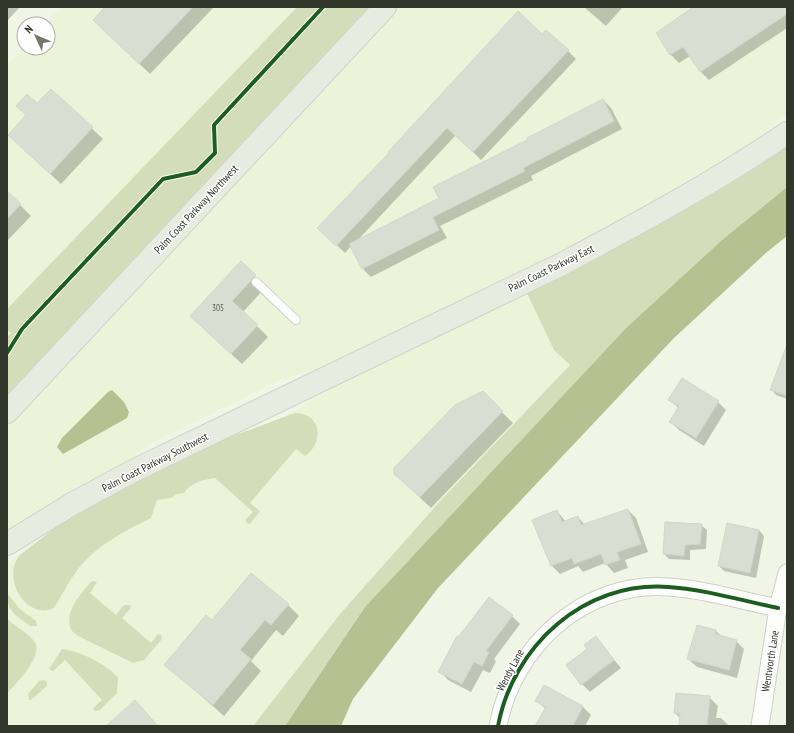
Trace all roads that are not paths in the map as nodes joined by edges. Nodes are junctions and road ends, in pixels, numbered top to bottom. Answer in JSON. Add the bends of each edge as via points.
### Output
{"nodes":[{"id":1,"x":386,"y":7,"type":"edge"},
{"id":2,"x":787,"y":133,"type":"edge"},
{"id":3,"x":256,"y":282,"type":"dead end"},
{"id":4,"x":296,"y":320,"type":"dead end"},
{"id":5,"x":307,"y":386,"type":"joint"},
{"id":6,"x":7,"y":412,"type":"edge"},
{"id":7,"x":7,"y":544,"type":"edge"},
{"id":8,"x":787,"y":573,"type":"edge"},
{"id":9,"x":778,"y":608,"type":"junction"},
{"id":10,"x":498,"y":726,"type":"edge"},
{"id":11,"x":760,"y":726,"type":"edge"}],
"edges":[{"from":1,"to":6,"type":"main road","name":"Palm Coast Parkway Northwest"},
{"from":2,"to":5,"type":"main road","name":"Palm Coast Parkway East","via":[[680,200],[562,264]]},
{"from":3,"to":4,"type":"lane"},
{"from":5,"to":7,"type":"main road","name":"Palm Coast Parkway Southwest","via":[[135,470],[72,504]]},
{"from":8,"to":9,"type":"street","name":"Wentworth Lane"},
{"from":9,"to":10,"type":"street","name":"Wendy Lane","via":[[668,587],[642,587],[599,599],[556,624],[532,648],[506,694]]},
{"from":9,"to":11,"type":"street","name":"Wentworth Lane"}]}
